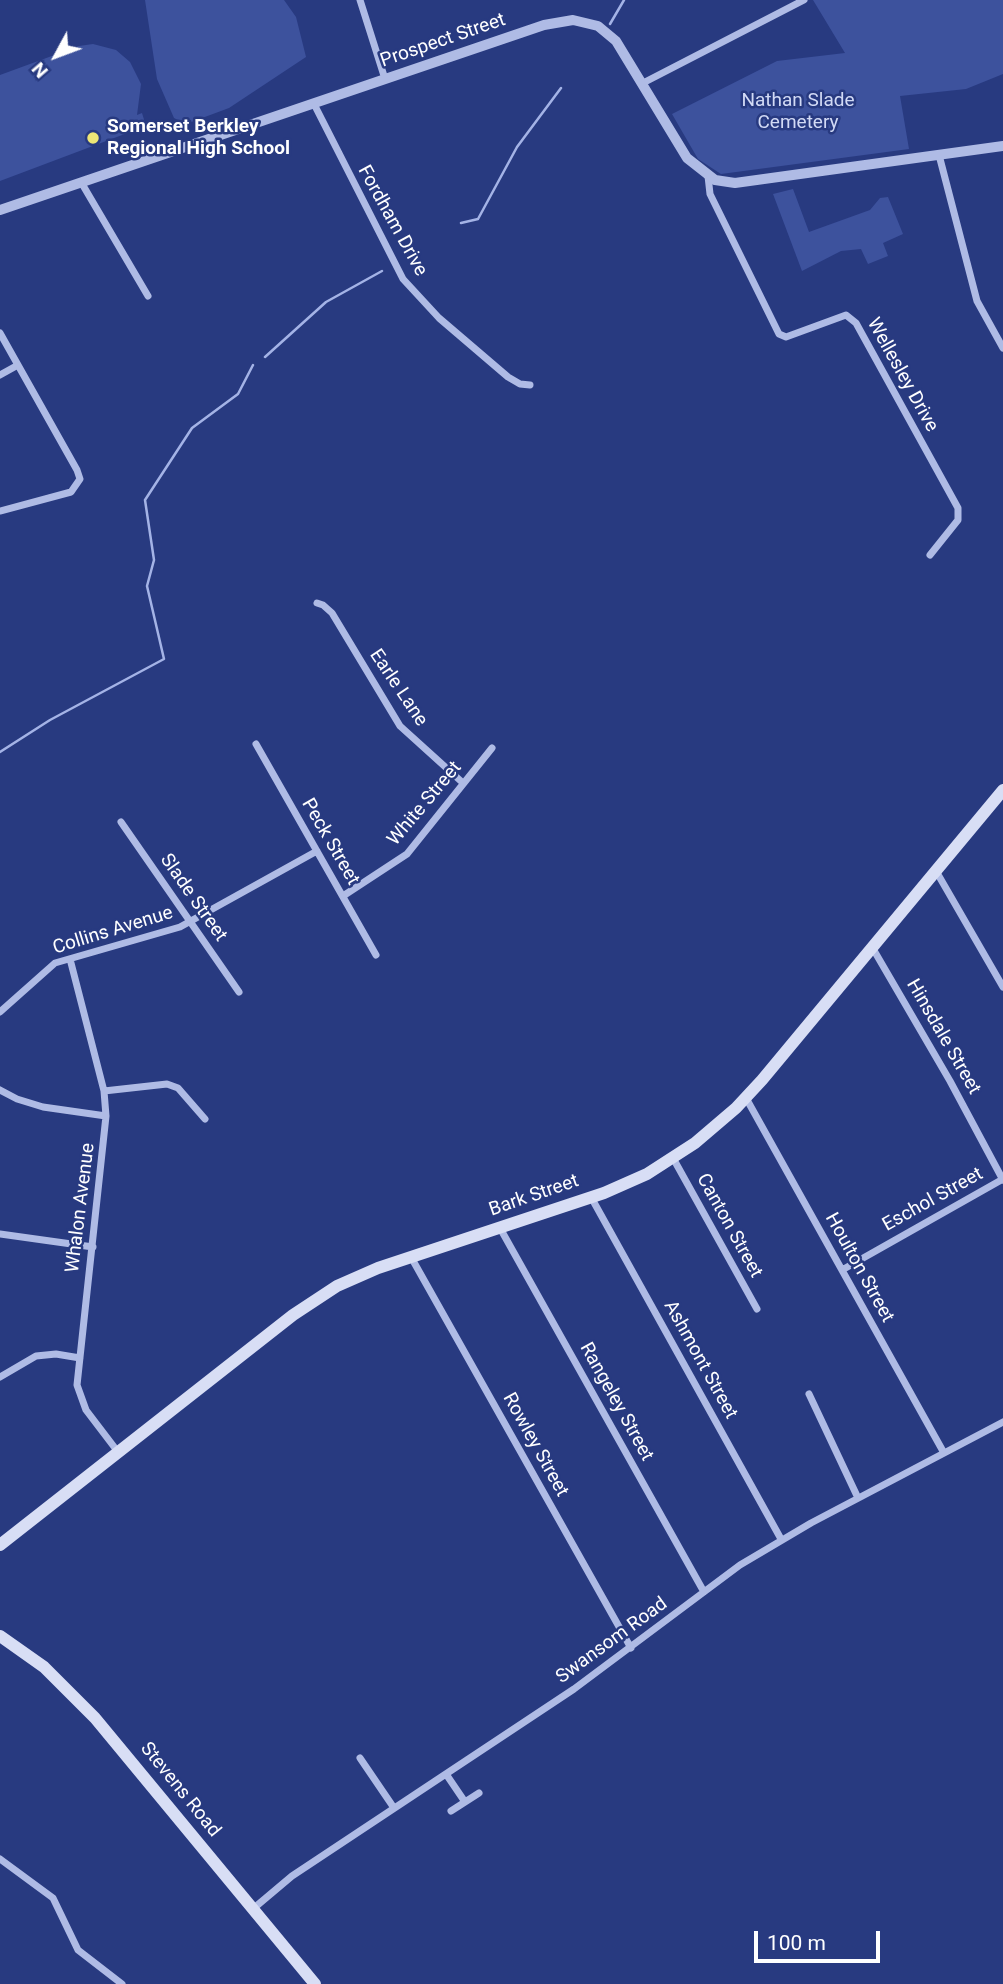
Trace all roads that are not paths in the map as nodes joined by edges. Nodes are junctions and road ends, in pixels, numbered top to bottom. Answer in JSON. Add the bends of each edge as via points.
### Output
{"nodes":[{"id":1,"x":360,"y":0,"type":"edge"},
{"id":2,"x":804,"y":0,"type":"edge"},
{"id":3,"x":385,"y":79,"type":"junction"},
{"id":4,"x":643,"y":83,"type":"junction"},
{"id":5,"x":314,"y":104,"type":"junction"},
{"id":6,"x":1003,"y":146,"type":"edge"},
{"id":7,"x":939,"y":155,"type":"junction"},
{"id":8,"x":708,"y":176,"type":"junction"},
{"id":9,"x":81,"y":182,"type":"junction"},
{"id":10,"x":0,"y":210,"type":"edge"},
{"id":11,"x":148,"y":296,"type":"dead end"},
{"id":12,"x":0,"y":333,"type":"edge"},
{"id":13,"x":1001,"y":339,"type":"edge"},
{"id":14,"x":1003,"y":348,"type":"edge"},
{"id":15,"x":18,"y":365,"type":"junction"},
{"id":16,"x":0,"y":375,"type":"edge"},
{"id":17,"x":530,"y":385,"type":"dead end"},
{"id":18,"x":0,"y":512,"type":"edge"},
{"id":19,"x":930,"y":555,"type":"dead end"},
{"id":20,"x":317,"y":603,"type":"dead end"},
{"id":21,"x":256,"y":744,"type":"dead end"},
{"id":22,"x":492,"y":748,"type":"dead end"},
{"id":23,"x":463,"y":783,"type":"junction"},
{"id":24,"x":1002,"y":793,"type":"edge"},
{"id":25,"x":121,"y":822,"type":"dead end"},
{"id":26,"x":317,"y":851,"type":"junction"},
{"id":27,"x":936,"y":871,"type":"junction"},
{"id":28,"x":343,"y":896,"type":"junction"},
{"id":29,"x":191,"y":922,"type":"junction"},
{"id":30,"x":872,"y":947,"type":"junction"},
{"id":31,"x":376,"y":955,"type":"dead end"},
{"id":32,"x":70,"y":959,"type":"junction"},
{"id":33,"x":1003,"y":987,"type":"edge"},
{"id":34,"x":239,"y":992,"type":"dead end"},
{"id":35,"x":0,"y":1012,"type":"edge"},
{"id":36,"x":0,"y":1090,"type":"edge"},
{"id":37,"x":104,"y":1091,"type":"junction"},
{"id":38,"x":746,"y":1098,"type":"junction"},
{"id":39,"x":106,"y":1116,"type":"junction"},
{"id":40,"x":205,"y":1119,"type":"dead end"},
{"id":41,"x":673,"y":1158,"type":"junction"},
{"id":42,"x":1003,"y":1180,"type":"edge"},
{"id":43,"x":590,"y":1197,"type":"junction"},
{"id":44,"x":500,"y":1228,"type":"junction"},
{"id":45,"x":0,"y":1234,"type":"edge"},
{"id":46,"x":93,"y":1247,"type":"junction"},
{"id":47,"x":411,"y":1257,"type":"junction"},
{"id":48,"x":842,"y":1270,"type":"junction"},
{"id":49,"x":757,"y":1309,"type":"dead end"},
{"id":50,"x":79,"y":1358,"type":"junction"},
{"id":51,"x":0,"y":1377,"type":"edge"},
{"id":52,"x":809,"y":1394,"type":"dead end"},
{"id":53,"x":1003,"y":1423,"type":"edge"},
{"id":54,"x":118,"y":1452,"type":"junction"},
{"id":55,"x":944,"y":1453,"type":"junction"},
{"id":56,"x":858,"y":1498,"type":"junction"},
{"id":57,"x":781,"y":1539,"type":"junction"},
{"id":58,"x":0,"y":1545,"type":"edge"},
{"id":59,"x":704,"y":1592,"type":"junction"},
{"id":60,"x":0,"y":1636,"type":"edge"},
{"id":61,"x":631,"y":1648,"type":"junction"},
{"id":62,"x":360,"y":1758,"type":"dead end"},
{"id":63,"x":446,"y":1774,"type":"junction"},
{"id":64,"x":479,"y":1793,"type":"dead end"},
{"id":65,"x":465,"y":1802,"type":"junction"},
{"id":66,"x":394,"y":1808,"type":"junction"},
{"id":67,"x":451,"y":1811,"type":"dead end"},
{"id":68,"x":0,"y":1859,"type":"edge"},
{"id":69,"x":254,"y":1908,"type":"junction"},
{"id":70,"x":122,"y":1984,"type":"edge"},
{"id":71,"x":315,"y":1984,"type":"edge"}],
"edges":[{"from":1,"to":3,"type":"street"},
{"from":2,"to":4,"type":"street"},
{"from":3,"to":4,"type":"street","name":"Prospect Street","via":[[544,25],[573,20],[606,32],[616,41]]},
{"from":3,"to":5,"type":"street","name":"Prospect Street"},
{"from":4,"to":8,"type":"street","name":"Prospect Street","via":[[680,148]]},
{"from":5,"to":9,"type":"street","name":"Prospect Street"},
{"from":5,"to":17,"type":"street","name":"Fordham Drive","via":[[410,288],[508,377]]},
{"from":6,"to":7,"type":"street"},
{"from":7,"to":8,"type":"street","via":[[732,183]]},
{"from":7,"to":13,"type":"street","via":[[977,301]]},
{"from":8,"to":19,"type":"street","name":"Wellesley Drive","via":[[710,194],[782,337],[846,315],[856,323],[958,508],[958,520]]},
{"from":9,"to":10,"type":"street","name":"Prospect Street"},
{"from":9,"to":11,"type":"street"},
{"from":12,"to":15,"type":"street"},
{"from":13,"to":14,"type":"street"},
{"from":15,"to":16,"type":"street"},
{"from":15,"to":18,"type":"street","via":[[80,479],[71,492]]},
{"from":20,"to":23,"type":"street","name":"Earle Lane","via":[[332,613],[400,726]]},
{"from":21,"to":26,"type":"street","name":"Peck Street"},
{"from":22,"to":23,"type":"street","name":"White Street"},
{"from":23,"to":28,"type":"street","name":"White Street","via":[[407,854]]},
{"from":24,"to":27,"type":"main road","name":"Bark Street"},
{"from":25,"to":29,"type":"street","name":"Slade Street"},
{"from":26,"to":28,"type":"street","name":"Peck Street"},
{"from":26,"to":29,"type":"street","name":"Collins Avenue"},
{"from":27,"to":30,"type":"main road","name":"Bark Street"},
{"from":27,"to":33,"type":"street"},
{"from":28,"to":31,"type":"street","name":"Peck Street"},
{"from":29,"to":32,"type":"street","name":"Collins Avenue"},
{"from":29,"to":34,"type":"street","name":"Slade Street"},
{"from":30,"to":38,"type":"main road","name":"Bark Street"},
{"from":30,"to":42,"type":"street","name":"Hinsdale Street"},
{"from":32,"to":35,"type":"street","name":"Collins Avenue","via":[[44,971]]},
{"from":32,"to":37,"type":"street","name":"Whalon Avenue"},
{"from":36,"to":39,"type":"street","via":[[43,1107]]},
{"from":37,"to":39,"type":"street","name":"Whalon Avenue"},
{"from":37,"to":40,"type":"street","via":[[167,1084],[178,1088]]},
{"from":38,"to":41,"type":"main road","name":"Bark Street"},
{"from":38,"to":48,"type":"street","name":"Houlton Street"},
{"from":39,"to":46,"type":"street","name":"Whalon Avenue"},
{"from":41,"to":43,"type":"main road","name":"Bark Street"},
{"from":41,"to":49,"type":"street","name":"Canton Street"},
{"from":42,"to":48,"type":"street","name":"Eschol Street"},
{"from":43,"to":44,"type":"main road","name":"Bark Street"},
{"from":43,"to":57,"type":"street","name":"Ashmont Street"},
{"from":44,"to":47,"type":"main road","name":"Bark Street"},
{"from":44,"to":59,"type":"street","name":"Rangeley Street"},
{"from":45,"to":46,"type":"street"},
{"from":46,"to":50,"type":"street","name":"Whalon Avenue"},
{"from":47,"to":54,"type":"main road","name":"Bark Street","via":[[359,1275],[309,1304]]},
{"from":47,"to":61,"type":"street","name":"Rowley Street"},
{"from":48,"to":55,"type":"street","name":"Houlton Street"},
{"from":50,"to":51,"type":"street","via":[[36,1356]]},
{"from":50,"to":54,"type":"street","name":"Whalon Avenue","via":[[80,1400]]},
{"from":52,"to":56,"type":"street"},
{"from":53,"to":55,"type":"street","name":"Swansom Road"},
{"from":54,"to":58,"type":"main road","name":"Bark Street"},
{"from":55,"to":56,"type":"street","name":"Swansom Road"},
{"from":56,"to":57,"type":"street","name":"Swansom Road"},
{"from":57,"to":59,"type":"street","name":"Swansom Road"},
{"from":59,"to":61,"type":"street","name":"Swansom Road"},
{"from":60,"to":69,"type":"main road","name":"Stevens Road","via":[[44,1667],[95,1718]]},
{"from":61,"to":63,"type":"street","name":"Swansom Road"},
{"from":62,"to":66,"type":"street"},
{"from":63,"to":65,"type":"street"},
{"from":63,"to":66,"type":"street","name":"Swansom Road"},
{"from":64,"to":65,"type":"street"},
{"from":65,"to":67,"type":"street"},
{"from":66,"to":69,"type":"street","name":"Swansom Road","via":[[292,1876]]},
{"from":68,"to":70,"type":"street","via":[[52,1898],[78,1950]]},
{"from":69,"to":71,"type":"main road","name":"Stevens Road"}]}
